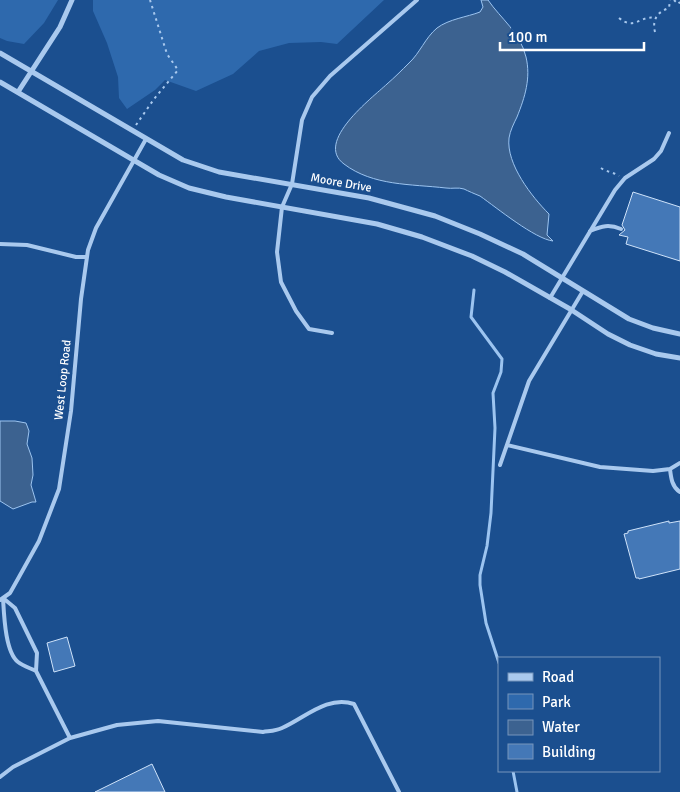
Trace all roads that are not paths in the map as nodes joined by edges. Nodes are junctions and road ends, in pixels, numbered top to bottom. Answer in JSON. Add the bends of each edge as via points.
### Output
{"nodes":[{"id":1,"x":72,"y":0,"type":"edge"},
{"id":2,"x":417,"y":0,"type":"edge"},
{"id":3,"x":0,"y":53,"type":"edge"},
{"id":4,"x":32,"y":71,"type":"junction"},
{"id":5,"x":0,"y":82,"type":"edge"},
{"id":6,"x":18,"y":92,"type":"junction"},
{"id":7,"x":669,"y":133,"type":"dead end"},
{"id":8,"x":146,"y":139,"type":"junction"},
{"id":9,"x":135,"y":160,"type":"junction"},
{"id":10,"x":292,"y":184,"type":"junction"},
{"id":11,"x":282,"y":207,"type":"junction"},
{"id":12,"x":621,"y":228,"type":"dead end"},
{"id":13,"x":590,"y":231,"type":"junction"},
{"id":14,"x":0,"y":244,"type":"edge"},
{"id":15,"x":87,"y":258,"type":"junction"},
{"id":16,"x":562,"y":278,"type":"junction"},
{"id":17,"x":583,"y":291,"type":"junction"},
{"id":18,"x":550,"y":298,"type":"junction"},
{"id":19,"x":570,"y":310,"type":"junction"},
{"id":20,"x":332,"y":333,"type":"dead end"},
{"id":21,"x":680,"y":334,"type":"edge"},
{"id":22,"x":680,"y":358,"type":"edge"},
{"id":23,"x":507,"y":445,"type":"junction"},
{"id":24,"x":680,"y":462,"type":"edge"},
{"id":25,"x":500,"y":464,"type":"dead end"},
{"id":26,"x":670,"y":469,"type":"junction"},
{"id":27,"x":680,"y":492,"type":"edge"},
{"id":28,"x":2,"y":599,"type":"edge"},
{"id":29,"x":36,"y":671,"type":"junction"},
{"id":30,"x":70,"y":738,"type":"junction"},
{"id":31,"x":0,"y":777,"type":"edge"},
{"id":32,"x":399,"y":792,"type":"edge"}],
"edges":[{"from":1,"to":4,"type":"street","via":[[60,27]]},
{"from":2,"to":10,"type":"lane","via":[[330,76],[312,97],[302,120]]},
{"from":3,"to":4,"type":"street","name":"Moore Drive"},
{"from":4,"to":6,"type":"street"},
{"from":4,"to":8,"type":"street","name":"Moore Drive"},
{"from":5,"to":6,"type":"street"},
{"from":6,"to":9,"type":"street"},
{"from":7,"to":13,"type":"lane","via":[[654,159],[621,182]]},
{"from":8,"to":9,"type":"lane","name":"West Loop Road"},
{"from":8,"to":10,"type":"street","name":"Moore Drive","via":[[183,160],[219,172]]},
{"from":9,"to":11,"type":"street","via":[[189,188]]},
{"from":9,"to":15,"type":"lane","name":"West Loop Road","via":[[96,228]]},
{"from":10,"to":11,"type":"lane"},
{"from":10,"to":16,"type":"street","name":"Moore Drive","via":[[369,198],[435,216],[510,248]]},
{"from":11,"to":18,"type":"street","via":[[377,224],[422,237],[472,256]]},
{"from":11,"to":20,"type":"lane","via":[[277,252],[281,282],[309,329]]},
{"from":12,"to":13,"type":"lane","via":[[602,225]]},
{"from":13,"to":16,"type":"lane"},
{"from":14,"to":15,"type":"lane","via":[[28,245]]},
{"from":15,"to":28,"type":"lane","name":"West Loop Road","via":[[72,411],[58,489],[38,540],[10,593]]},
{"from":16,"to":17,"type":"street","name":"Moore Drive"},
{"from":16,"to":18,"type":"lane"},
{"from":17,"to":19,"type":"lane"},
{"from":17,"to":21,"type":"street","name":"Moore Drive","via":[[630,319]]},
{"from":18,"to":19,"type":"street"},
{"from":19,"to":22,"type":"street","via":[[630,346]]},
{"from":19,"to":23,"type":"lane","via":[[528,381]]},
{"from":23,"to":25,"type":"lane"},
{"from":23,"to":26,"type":"lane","via":[[600,467]]},
{"from":24,"to":26,"type":"lane"},
{"from":26,"to":27,"type":"lane","via":[[672,481]]},
{"from":28,"to":29,"type":"lane","via":[[15,608],[37,653]]},
{"from":28,"to":29,"type":"lane","via":[[9,647],[17,662]]},
{"from":29,"to":30,"type":"lane"},
{"from":30,"to":31,"type":"lane"},
{"from":30,"to":32,"type":"lane","via":[[117,725],[158,721],[271,731],[329,703],[344,700],[354,704]]}]}
